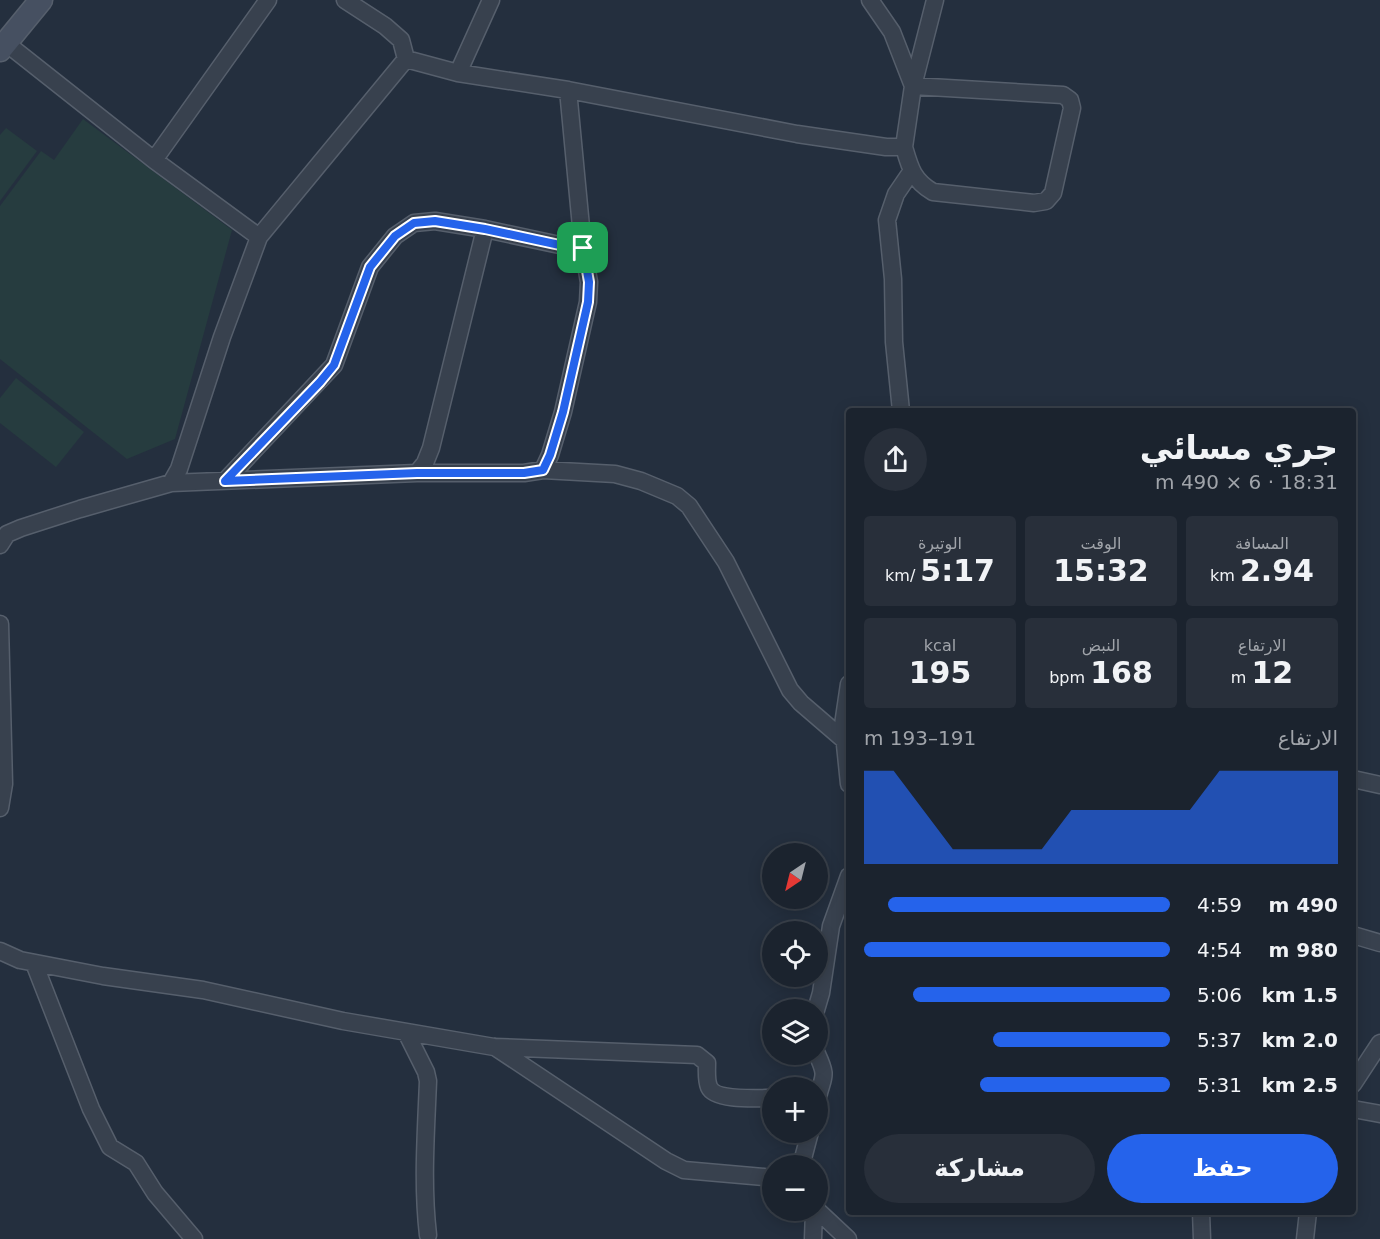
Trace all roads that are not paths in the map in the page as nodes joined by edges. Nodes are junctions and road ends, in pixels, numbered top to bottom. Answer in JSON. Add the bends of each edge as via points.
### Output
{"nodes":[{"id":1,"x":41,"y":0,"type":"edge"},
{"id":2,"x":268,"y":0,"type":"edge"},
{"id":3,"x":345,"y":0,"type":"edge"},
{"id":4,"x":491,"y":0,"type":"edge"},
{"id":5,"x":870,"y":0,"type":"edge"},
{"id":6,"x":935,"y":0,"type":"edge"},
{"id":7,"x":3,"y":46,"type":"edge"},
{"id":8,"x":406,"y":59,"type":"junction"},
{"id":9,"x":458,"y":73,"type":"junction"},
{"id":10,"x":914,"y":86,"type":"junction"},
{"id":11,"x":568,"y":90,"type":"junction"},
{"id":12,"x":904,"y":147,"type":"junction"},
{"id":13,"x":154,"y":160,"type":"junction"},
{"id":14,"x":911,"y":172,"type":"junction"},
{"id":15,"x":485,"y":229,"type":"junction"},
{"id":16,"x":259,"y":237,"type":"junction"},
{"id":17,"x":583,"y":248,"type":"junction"},
{"id":18,"x":901,"y":408,"type":"edge"},
{"id":19,"x":543,"y":470,"type":"junction"},
{"id":20,"x":417,"y":473,"type":"junction"},
{"id":21,"x":225,"y":481,"type":"junction"},
{"id":22,"x":171,"y":483,"type":"junction"},
{"id":23,"x":0,"y":545,"type":"edge"},
{"id":24,"x":0,"y":624,"type":"edge"},
{"id":25,"x":846,"y":704,"type":"edge"},
{"id":26,"x":844,"y":740,"type":"junction"},
{"id":27,"x":846,"y":758,"type":"edge"},
{"id":28,"x":1356,"y":780,"type":"edge"},
{"id":29,"x":1380,"y":785,"type":"edge"},
{"id":30,"x":0,"y":808,"type":"edge"},
{"id":31,"x":846,"y":884,"type":"edge"},
{"id":32,"x":1356,"y":936,"type":"edge"},
{"id":33,"x":1380,"y":943,"type":"edge"},
{"id":34,"x":0,"y":951,"type":"edge"},
{"id":35,"x":34,"y":963,"type":"junction"},
{"id":36,"x":819,"y":999,"type":"edge"},
{"id":37,"x":406,"y":1032,"type":"junction"},
{"id":38,"x":1380,"y":1043,"type":"edge"},
{"id":39,"x":494,"y":1047,"type":"junction"},
{"id":40,"x":1356,"y":1079,"type":"edge"},
{"id":41,"x":762,"y":1098,"type":"edge"},
{"id":42,"x":1356,"y":1110,"type":"edge"},
{"id":43,"x":1380,"y":1114,"type":"edge"},
{"id":44,"x":762,"y":1177,"type":"edge"},
{"id":45,"x":1201,"y":1215,"type":"edge"},
{"id":46,"x":1308,"y":1215,"type":"edge"},
{"id":47,"x":815,"y":1221,"type":"edge"},
{"id":48,"x":828,"y":1221,"type":"edge"},
{"id":49,"x":428,"y":1235,"type":"dead end"},
{"id":50,"x":194,"y":1239,"type":"edge"},
{"id":51,"x":813,"y":1239,"type":"edge"},
{"id":52,"x":848,"y":1239,"type":"edge"},
{"id":53,"x":1202,"y":1239,"type":"edge"},
{"id":54,"x":1305,"y":1239,"type":"edge"}],
"edges":[{"from":1,"to":7,"type":"street"},
{"from":2,"to":13,"type":"street"},
{"from":3,"to":8,"type":"street","via":[[401,40]]},
{"from":4,"to":9,"type":"street"},
{"from":5,"to":10,"type":"street","via":[[892,32]]},
{"from":6,"to":10,"type":"street"},
{"from":7,"to":13,"type":"street"},
{"from":8,"to":9,"type":"street"},
{"from":8,"to":16,"type":"street"},
{"from":9,"to":11,"type":"street"},
{"from":10,"to":12,"type":"street"},
{"from":10,"to":14,"type":"street","via":[[1063,95],[1072,108],[1053,193],[1046,201],[933,192]]},
{"from":11,"to":12,"type":"street","via":[[797,134]]},
{"from":11,"to":17,"type":"street"},
{"from":12,"to":14,"type":"street"},
{"from":13,"to":16,"type":"street"},
{"from":14,"to":18,"type":"street","via":[[896,194],[887,220]]},
{"from":15,"to":17,"type":"street"},
{"from":15,"to":20,"type":"street","via":[[431,448]]},
{"from":15,"to":21,"type":"street","via":[[435,221],[414,223],[395,236],[370,267],[334,365]]},
{"from":16,"to":22,"type":"street"},
{"from":17,"to":19,"type":"street","via":[[588,302],[563,412]]},
{"from":19,"to":20,"type":"street"},
{"from":19,"to":26,"type":"street","via":[[615,474],[677,496],[726,562],[790,690]]},
{"from":20,"to":21,"type":"street"},
{"from":21,"to":22,"type":"street"},
{"from":22,"to":23,"type":"street","via":[[21,528],[8,534]]},
{"from":24,"to":30,"type":"street","via":[[4,784]]},
{"from":25,"to":26,"type":"street"},
{"from":26,"to":27,"type":"street"},
{"from":28,"to":29,"type":"street"},
{"from":31,"to":36,"type":"street","via":[[831,926]]},
{"from":32,"to":33,"type":"street"},
{"from":34,"to":35,"type":"street"},
{"from":35,"to":37,"type":"street","via":[[202,990]]},
{"from":35,"to":50,"type":"street","via":[[91,1109],[110,1147],[136,1163]]},
{"from":37,"to":39,"type":"street"},
{"from":37,"to":49,"type":"street","via":[[428,1081],[424,1147]]},
{"from":38,"to":40,"type":"street"},
{"from":39,"to":41,"type":"street","via":[[697,1054],[707,1063],[708,1086],[715,1094]]},
{"from":39,"to":44,"type":"street","via":[[684,1170]]},
{"from":42,"to":43,"type":"street"},
{"from":45,"to":53,"type":"street"},
{"from":46,"to":54,"type":"street"},
{"from":47,"to":51,"type":"street"},
{"from":48,"to":52,"type":"street"}]}
